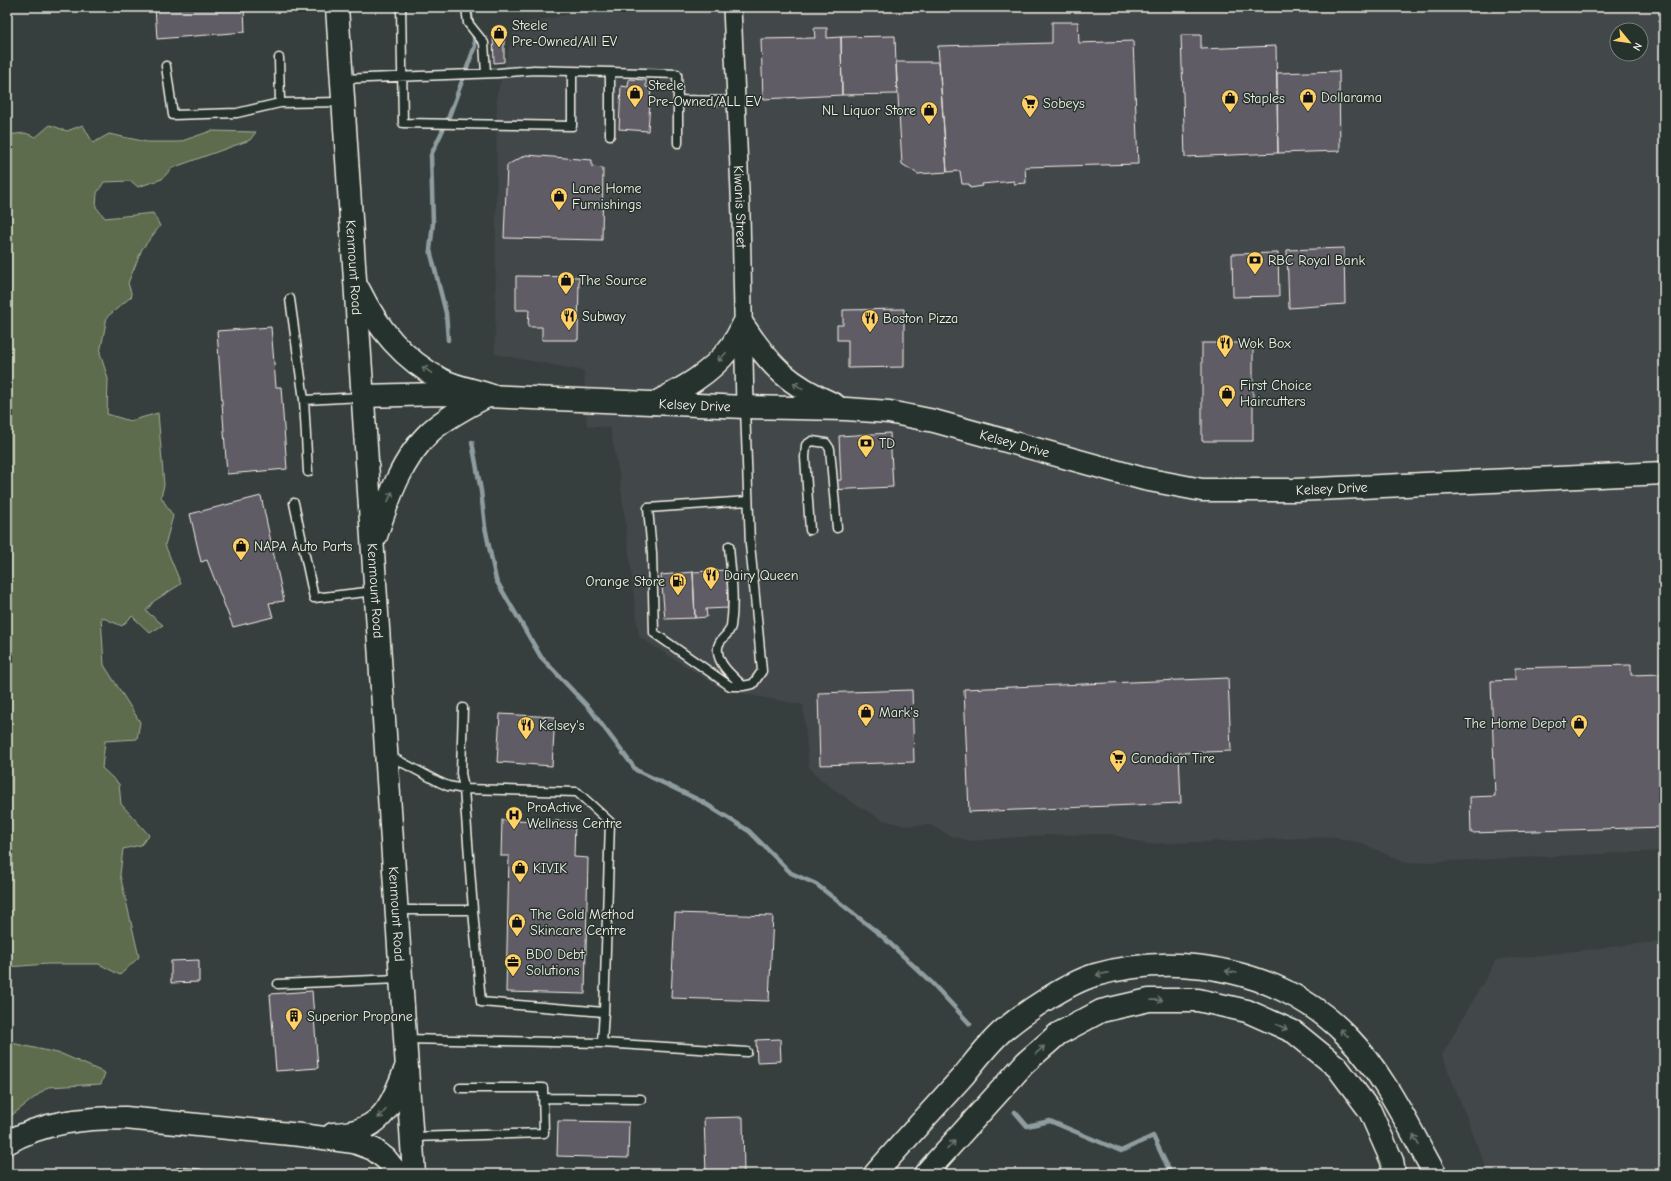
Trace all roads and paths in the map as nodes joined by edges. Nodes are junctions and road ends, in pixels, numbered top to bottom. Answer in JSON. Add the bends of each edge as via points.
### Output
{"nodes":[{"id":1,"x":336,"y":7,"type":"edge"},
{"id":2,"x":401,"y":7,"type":"edge"},
{"id":3,"x":466,"y":7,"type":"edge"},
{"id":4,"x":732,"y":7,"type":"edge"},
{"id":5,"x":279,"y":58,"type":"dead end"},
{"id":6,"x":166,"y":66,"type":"dead end"},
{"id":7,"x":572,"y":71,"type":"junction"},
{"id":8,"x":610,"y":72,"type":"junction"},
{"id":9,"x":486,"y":73,"type":"junction"},
{"id":10,"x":402,"y":76,"type":"junction"},
{"id":11,"x":341,"y":79,"type":"junction"},
{"id":12,"x":678,"y":100,"type":"junction"},
{"id":13,"x":736,"y":101,"type":"junction"},
{"id":14,"x":343,"y":102,"type":"junction"},
{"id":15,"x":280,"y":104,"type":"junction"},
{"id":16,"x":610,"y":135,"type":"dead end"},
{"id":17,"x":678,"y":143,"type":"dead end"},
{"id":18,"x":355,"y":282,"type":"junction"},
{"id":19,"x":290,"y":299,"type":"dead end"},
{"id":20,"x":743,"y":325,"type":"junction"},
{"id":21,"x":488,"y":395,"type":"junction"},
{"id":22,"x":362,"y":396,"type":"junction"},
{"id":23,"x":304,"y":400,"type":"junction"},
{"id":24,"x":654,"y":403,"type":"junction"},
{"id":25,"x":745,"y":407,"type":"junction"},
{"id":26,"x":846,"y":409,"type":"junction"},
{"id":27,"x":308,"y":472,"type":"dead end"},
{"id":28,"x":1664,"y":473,"type":"edge"},
{"id":29,"x":748,"y":502,"type":"junction"},
{"id":30,"x":294,"y":503,"type":"dead end"},
{"id":31,"x":838,"y":528,"type":"dead end"},
{"id":32,"x":810,"y":530,"type":"dead end"},
{"id":33,"x":729,"y":546,"type":"dead end"},
{"id":34,"x":372,"y":547,"type":"junction"},
{"id":35,"x":375,"y":591,"type":"junction"},
{"id":36,"x":743,"y":686,"type":"junction"},
{"id":37,"x":463,"y":708,"type":"dead end"},
{"id":38,"x":386,"y":754,"type":"junction"},
{"id":39,"x":464,"y":789,"type":"junction"},
{"id":40,"x":396,"y":910,"type":"junction"},
{"id":41,"x":473,"y":910,"type":"junction"},
{"id":42,"x":400,"y":979,"type":"junction"},
{"id":43,"x":278,"y":984,"type":"dead end"},
{"id":44,"x":604,"y":1012,"type":"junction"},
{"id":45,"x":404,"y":1039,"type":"junction"},
{"id":46,"x":602,"y":1043,"type":"junction"},
{"id":47,"x":747,"y":1052,"type":"dead end"},
{"id":48,"x":406,"y":1068,"type":"junction"},
{"id":49,"x":460,"y":1088,"type":"dead end"},
{"id":50,"x":543,"y":1098,"type":"junction"},
{"id":51,"x":641,"y":1100,"type":"dead end"},
{"id":52,"x":301,"y":1135,"type":"junction"},
{"id":53,"x":411,"y":1137,"type":"junction"},
{"id":54,"x":7,"y":1143,"type":"edge"},
{"id":55,"x":175,"y":1174,"type":"edge"},
{"id":56,"x":199,"y":1174,"type":"edge"},
{"id":57,"x":398,"y":1174,"type":"edge"},
{"id":58,"x":414,"y":1174,"type":"edge"},
{"id":59,"x":875,"y":1174,"type":"edge"},
{"id":60,"x":925,"y":1174,"type":"edge"},
{"id":61,"x":1394,"y":1174,"type":"edge"},
{"id":62,"x":1435,"y":1174,"type":"edge"}],
"edges":[{"from":1,"to":11,"type":"main road","name":"Kenmount Road"},
{"from":2,"to":10,"type":"lane"},
{"from":3,"to":9,"type":"lane","via":[[468,23],[484,43]]},
{"from":4,"to":13,"type":"street","name":"Kiwanis Street"},
{"from":5,"to":15,"type":"lane"},
{"from":6,"to":15,"type":"lane","via":[[173,115],[237,113]]},
{"from":7,"to":8,"type":"lane"},
{"from":7,"to":9,"type":"lane"},
{"from":7,"to":10,"type":"lane","via":[[572,126],[403,123]]},
{"from":8,"to":12,"type":"lane","via":[[677,74]]},
{"from":8,"to":16,"type":"lane"},
{"from":9,"to":10,"type":"lane"},
{"from":10,"to":11,"type":"lane"},
{"from":11,"to":14,"type":"main road","name":"Kenmount Road"},
{"from":12,"to":13,"type":"lane"},
{"from":12,"to":17,"type":"lane"},
{"from":13,"to":20,"type":"street","name":"Kiwanis Street"},
{"from":14,"to":15,"type":"lane"},
{"from":14,"to":18,"type":"main road","name":"Kenmount Road"},
{"from":21,"to":18,"type":"main road","one_way":true,"via":[[443,380],[401,349],[384,333],[371,315]]},
{"from":18,"to":22,"type":"main road","name":"Kenmount Road"},
{"from":19,"to":23,"type":"lane"},
{"from":20,"to":24,"type":"main road","one_way":true,"via":[[730,349],[710,369],[687,386]]},
{"from":20,"to":25,"type":"street","name":"Kiwanis Street"},
{"from":26,"to":20,"type":"main road","one_way":true,"via":[[808,393],[783,375],[762,353]]},
{"from":21,"to":22,"type":"main road","name":"Kelsey Drive"},
{"from":21,"to":24,"type":"main road","name":"Kelsey Drive"},
{"from":34,"to":21,"type":"main road","one_way":true,"via":[[387,502],[414,450],[431,431],[448,418]]},
{"from":22,"to":23,"type":"lane"},
{"from":22,"to":34,"type":"main road","name":"Kenmount Road"},
{"from":23,"to":27,"type":"lane"},
{"from":24,"to":25,"type":"main road","name":"Kelsey Drive"},
{"from":25,"to":26,"type":"main road","name":"Kelsey Drive"},
{"from":25,"to":29,"type":"lane"},
{"from":26,"to":28,"type":"main road","name":"Kelsey Drive","via":[[910,416],[1144,479],[1202,490],[1295,490]]},
{"from":29,"to":36,"type":"lane","via":[[762,671],[753,684]]},
{"from":29,"to":36,"type":"lane","via":[[648,508],[654,633],[730,686]]},
{"from":30,"to":35,"type":"lane","via":[[314,598]]},
{"from":31,"to":32,"type":"lane","via":[[830,448],[826,443],[812,441],[806,445],[805,457]]},
{"from":33,"to":36,"type":"lane","via":[[731,626],[718,644],[718,653],[727,670]]},
{"from":34,"to":35,"type":"main road","name":"Kenmount Road"},
{"from":35,"to":38,"type":"main road","name":"Kenmount Road"},
{"from":37,"to":39,"type":"lane","via":[[461,773]]},
{"from":38,"to":39,"type":"lane","via":[[439,782]]},
{"from":38,"to":40,"type":"main road","name":"Kenmount Road"},
{"from":39,"to":41,"type":"lane"},
{"from":39,"to":44,"type":"lane","via":[[577,792],[610,822]]},
{"from":40,"to":41,"type":"lane"},
{"from":40,"to":42,"type":"main road","name":"Kenmount Road"},
{"from":41,"to":44,"type":"lane","via":[[482,1002]]},
{"from":42,"to":43,"type":"lane"},
{"from":42,"to":45,"type":"main road","name":"Kenmount Road"},
{"from":44,"to":46,"type":"lane"},
{"from":45,"to":46,"type":"lane"},
{"from":45,"to":48,"type":"main road","name":"Kenmount Road"},
{"from":46,"to":47,"type":"lane"},
{"from":48,"to":52,"type":"main road","one_way":true,"via":[[392,1103],[372,1126],[345,1134]]},
{"from":48,"to":53,"type":"main road","name":"Kenmount Road"},
{"from":49,"to":50,"type":"lane","via":[[543,1088]]},
{"from":50,"to":51,"type":"lane"},
{"from":50,"to":53,"type":"lane","via":[[544,1133]]},
{"from":52,"to":54,"type":"main road","via":[[125,1118],[99,1118],[50,1125],[24,1133]]},
{"from":52,"to":57,"type":"main road","via":[[354,1142],[373,1149],[386,1159]]},
{"from":53,"to":58,"type":"main road","name":"Kenmount Road"},
{"from":55,"to":56,"type":"lane"},
{"from":62,"to":59,"type":"main road","one_way":true,"via":[[1379,1075],[1348,1037],[1320,1012],[1281,989],[1242,974],[1195,966],[1145,966],[1093,976],[1048,998],[1005,1029]]},
{"from":60,"to":61,"type":"main road","one_way":true,"via":[[1025,1063],[1058,1034],[1101,1011],[1149,1000],[1198,1000],[1247,1011],[1294,1032],[1337,1067],[1370,1110],[1392,1161]]}]}
